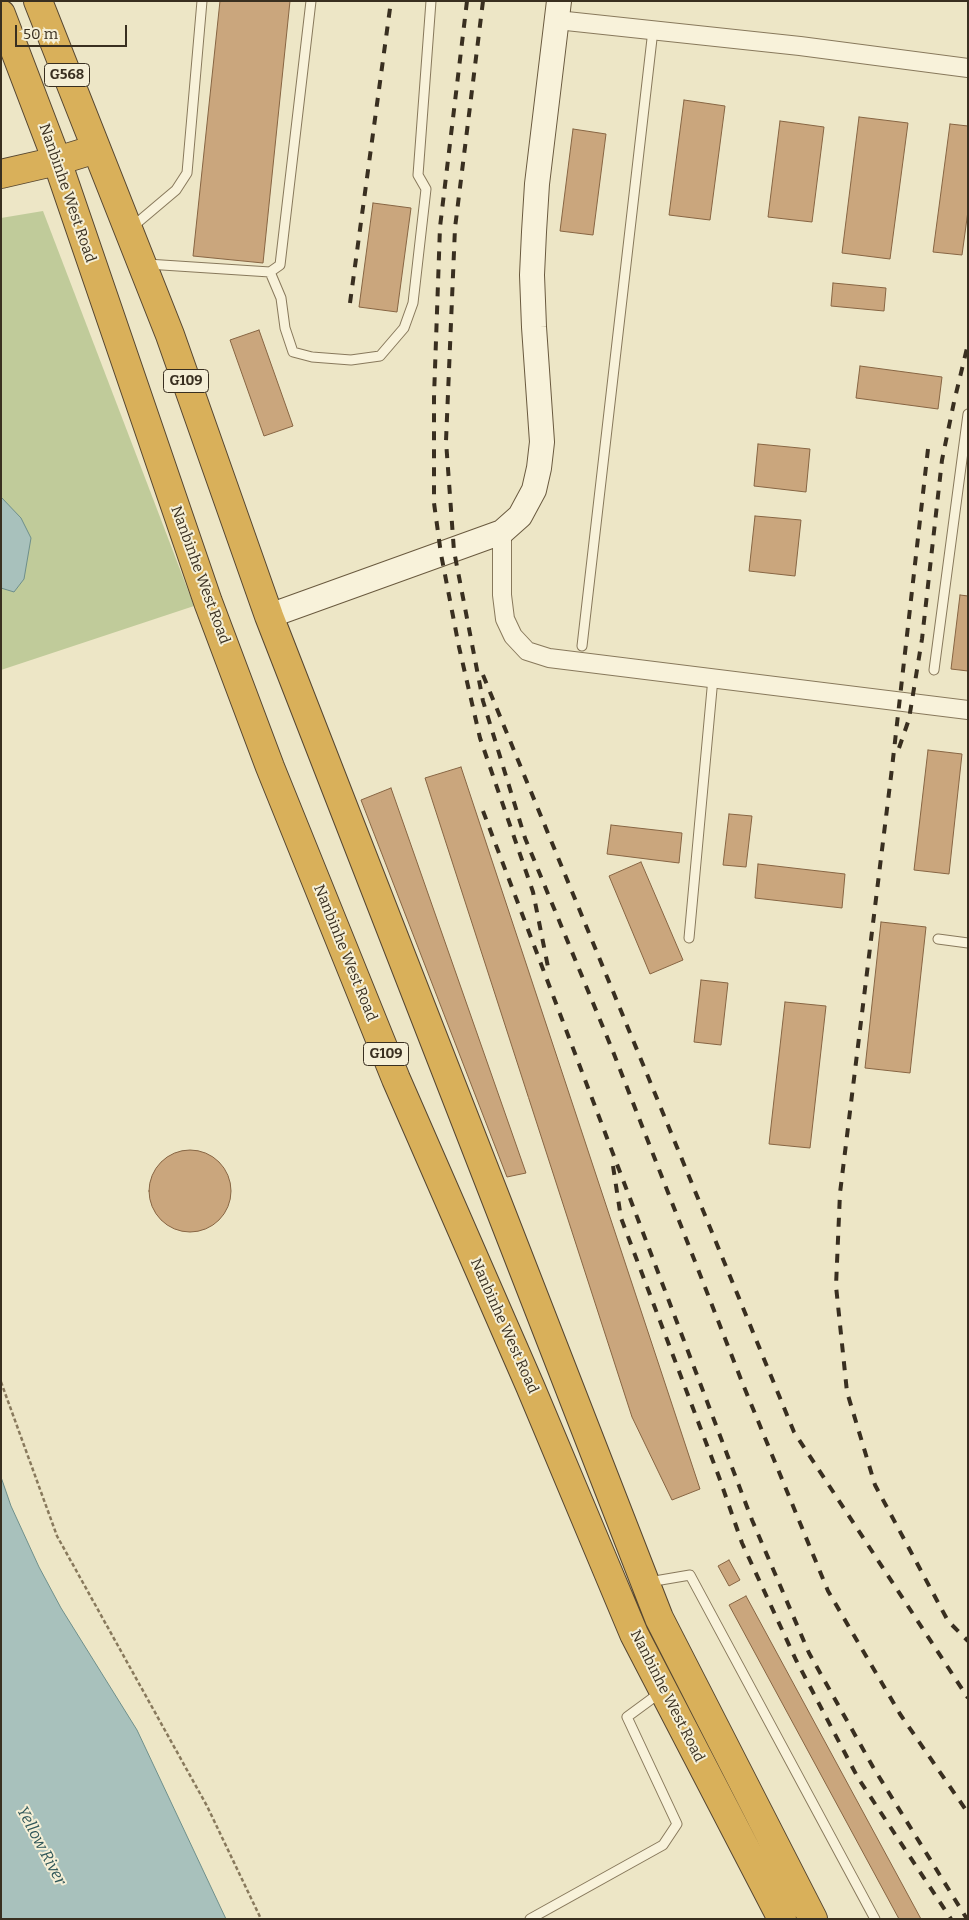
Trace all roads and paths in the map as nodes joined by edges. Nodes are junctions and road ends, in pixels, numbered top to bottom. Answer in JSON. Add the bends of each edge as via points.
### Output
{"nodes":[{"id":1,"x":38,"y":1,"type":"edge"},
{"id":2,"x":202,"y":1,"type":"edge"},
{"id":3,"x":311,"y":1,"type":"edge"},
{"id":4,"x":431,"y":1,"type":"edge"},
{"id":5,"x":558,"y":10,"type":"edge"},
{"id":6,"x":1,"y":14,"type":"edge"},
{"id":7,"x":653,"y":30,"type":"junction"},
{"id":8,"x":968,"y":68,"type":"edge"},
{"id":9,"x":96,"y":149,"type":"junction"},
{"id":10,"x":57,"y":161,"type":"junction"},
{"id":11,"x":1,"y":174,"type":"edge"},
{"id":12,"x":129,"y":230,"type":"junction"},
{"id":13,"x":142,"y":264,"type":"junction"},
{"id":14,"x":270,"y":272,"type":"junction"},
{"id":15,"x":968,"y":414,"type":"edge"},
{"id":16,"x":502,"y":532,"type":"junction"},
{"id":17,"x":269,"y":616,"type":"junction"},
{"id":18,"x":582,"y":646,"type":"dead end"},
{"id":19,"x":934,"y":670,"type":"dead end"},
{"id":20,"x":713,"y":678,"type":"junction"},
{"id":21,"x":968,"y":710,"type":"edge"},
{"id":22,"x":689,"y":938,"type":"dead end"},
{"id":23,"x":938,"y":939,"type":"dead end"},
{"id":24,"x":968,"y":943,"type":"edge"},
{"id":25,"x":1,"y":1382,"type":"edge"},
{"id":26,"x":645,"y":1583,"type":"junction"},
{"id":27,"x":646,"y":1626,"type":"junction"},
{"id":28,"x":664,"y":1690,"type":"junction"},
{"id":29,"x":261,"y":1919,"type":"edge"},
{"id":30,"x":530,"y":1919,"type":"edge"},
{"id":31,"x":782,"y":1919,"type":"edge"},
{"id":32,"x":814,"y":1919,"type":"edge"},
{"id":33,"x":875,"y":1919,"type":"edge"}],
"edges":[{"from":1,"to":9,"type":"highway","number":"G568"},
{"from":2,"to":12,"type":"lane","via":[[187,173],[176,190]]},
{"from":3,"to":14,"type":"lane","via":[[280,265]]},
{"from":4,"to":14,"type":"lane","via":[[418,175],[426,189],[412,303],[404,328],[380,356],[351,360],[293,352],[285,328],[281,298]]},
{"from":5,"to":7,"type":"street"},
{"from":5,"to":16,"type":"street","via":[[537,184],[532,275],[542,442],[534,490],[520,516]]},
{"from":6,"to":10,"type":"highway","name":"Nanbinhe West Road","number":"G568"},
{"from":7,"to":8,"type":"street"},
{"from":7,"to":18,"type":"lane"},
{"from":9,"to":10,"type":"highway"},
{"from":9,"to":12,"type":"highway","number":"G109"},
{"from":10,"to":11,"type":"highway"},
{"from":10,"to":27,"type":"highway","name":"Nanbinhe West Road","number":"G109","via":[[208,602],[270,767],[396,1080],[530,1386]]},
{"from":12,"to":13,"type":"highway","number":"G109"},
{"from":13,"to":14,"type":"lane"},
{"from":13,"to":17,"type":"highway","number":"G109"},
{"from":15,"to":19,"type":"lane"},
{"from":16,"to":17,"type":"street"},
{"from":16,"to":20,"type":"street","via":[[505,619],[513,636],[527,651],[549,658]]},
{"from":17,"to":26,"type":"highway","name":"Nanbinhe West Road","number":"G109"},
{"from":20,"to":21,"type":"street"},
{"from":20,"to":22,"type":"lane"},
{"from":23,"to":24,"type":"lane"},
{"from":25,"to":29,"type":"path","via":[[57,1536],[207,1806]]},
{"from":26,"to":27,"type":"highway","name":"Nanbinhe West Road","number":"G109"},
{"from":26,"to":33,"type":"lane","via":[[690,1575]]},
{"from":27,"to":28,"type":"highway","name":"Nanbinhe West Road","number":"G109"},
{"from":27,"to":32,"type":"highway","name":"Nanbinhe West Road","number":"G109"},
{"from":28,"to":30,"type":"lane","via":[[627,1717],[677,1824],[663,1846]]},
{"from":28,"to":31,"type":"highway","name":"Nanbinhe West Road","number":"G109"}]}
